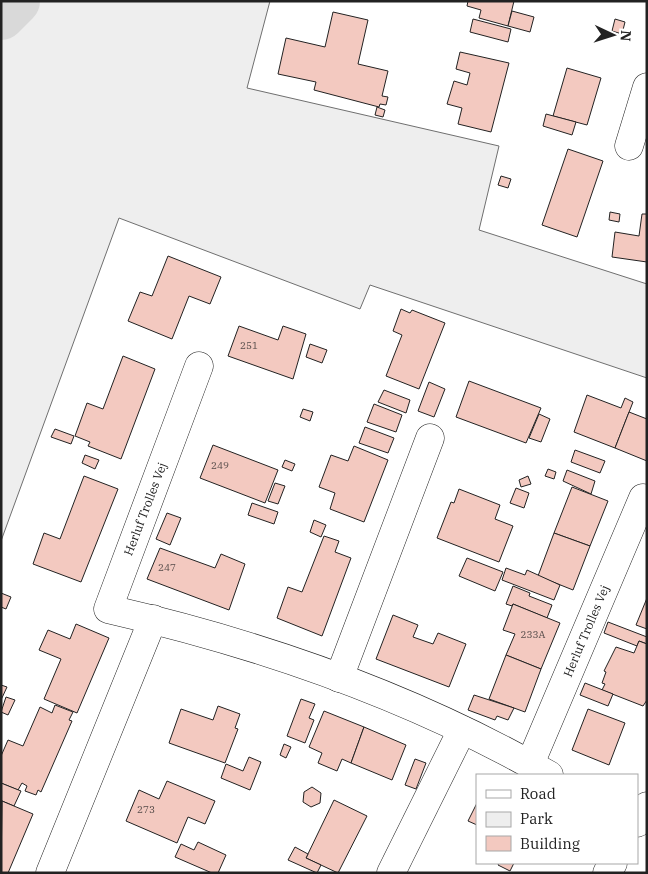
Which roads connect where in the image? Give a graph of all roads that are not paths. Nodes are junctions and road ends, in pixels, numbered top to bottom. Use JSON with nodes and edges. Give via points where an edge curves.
{"nodes":[{"id":1,"x":647,"y":87,"type":"edge"},
{"id":2,"x":629,"y":146,"type":"dead end"},
{"id":3,"x":199,"y":366,"type":"dead end"},
{"id":4,"x":430,"y":438,"type":"dead end"},
{"id":5,"x":643,"y":498,"type":"dead end"},
{"id":6,"x":153,"y":619,"type":"junction"},
{"id":7,"x":339,"y":678,"type":"junction"},
{"id":8,"x":462,"y":730,"type":"junction"},
{"id":9,"x":540,"y":770,"type":"edge"},
{"id":10,"x":647,"y":806,"type":"edge"},
{"id":11,"x":638,"y":821,"type":"edge"},
{"id":12,"x":50,"y":873,"type":"edge"},
{"id":13,"x":391,"y":873,"type":"edge"}],
"edges":[{"from":1,"to":2,"type":"street"},
{"from":3,"to":6,"type":"street","name":"Herluf Trolles Vej","via":[[108,608]]},
{"from":4,"to":7,"type":"street"},
{"from":5,"to":9,"type":"street","name":"Herluf Trolles Vej"},
{"from":6,"to":7,"type":"street","name":"Herluf Trolles Vej","via":[[247,646]]},
{"from":6,"to":12,"type":"street"},
{"from":7,"to":8,"type":"street","name":"Herluf Trolles Vej"},
{"from":8,"to":9,"type":"street","name":"Herluf Trolles Vej"},
{"from":8,"to":13,"type":"street"},
{"from":10,"to":11,"type":"street"}]}
